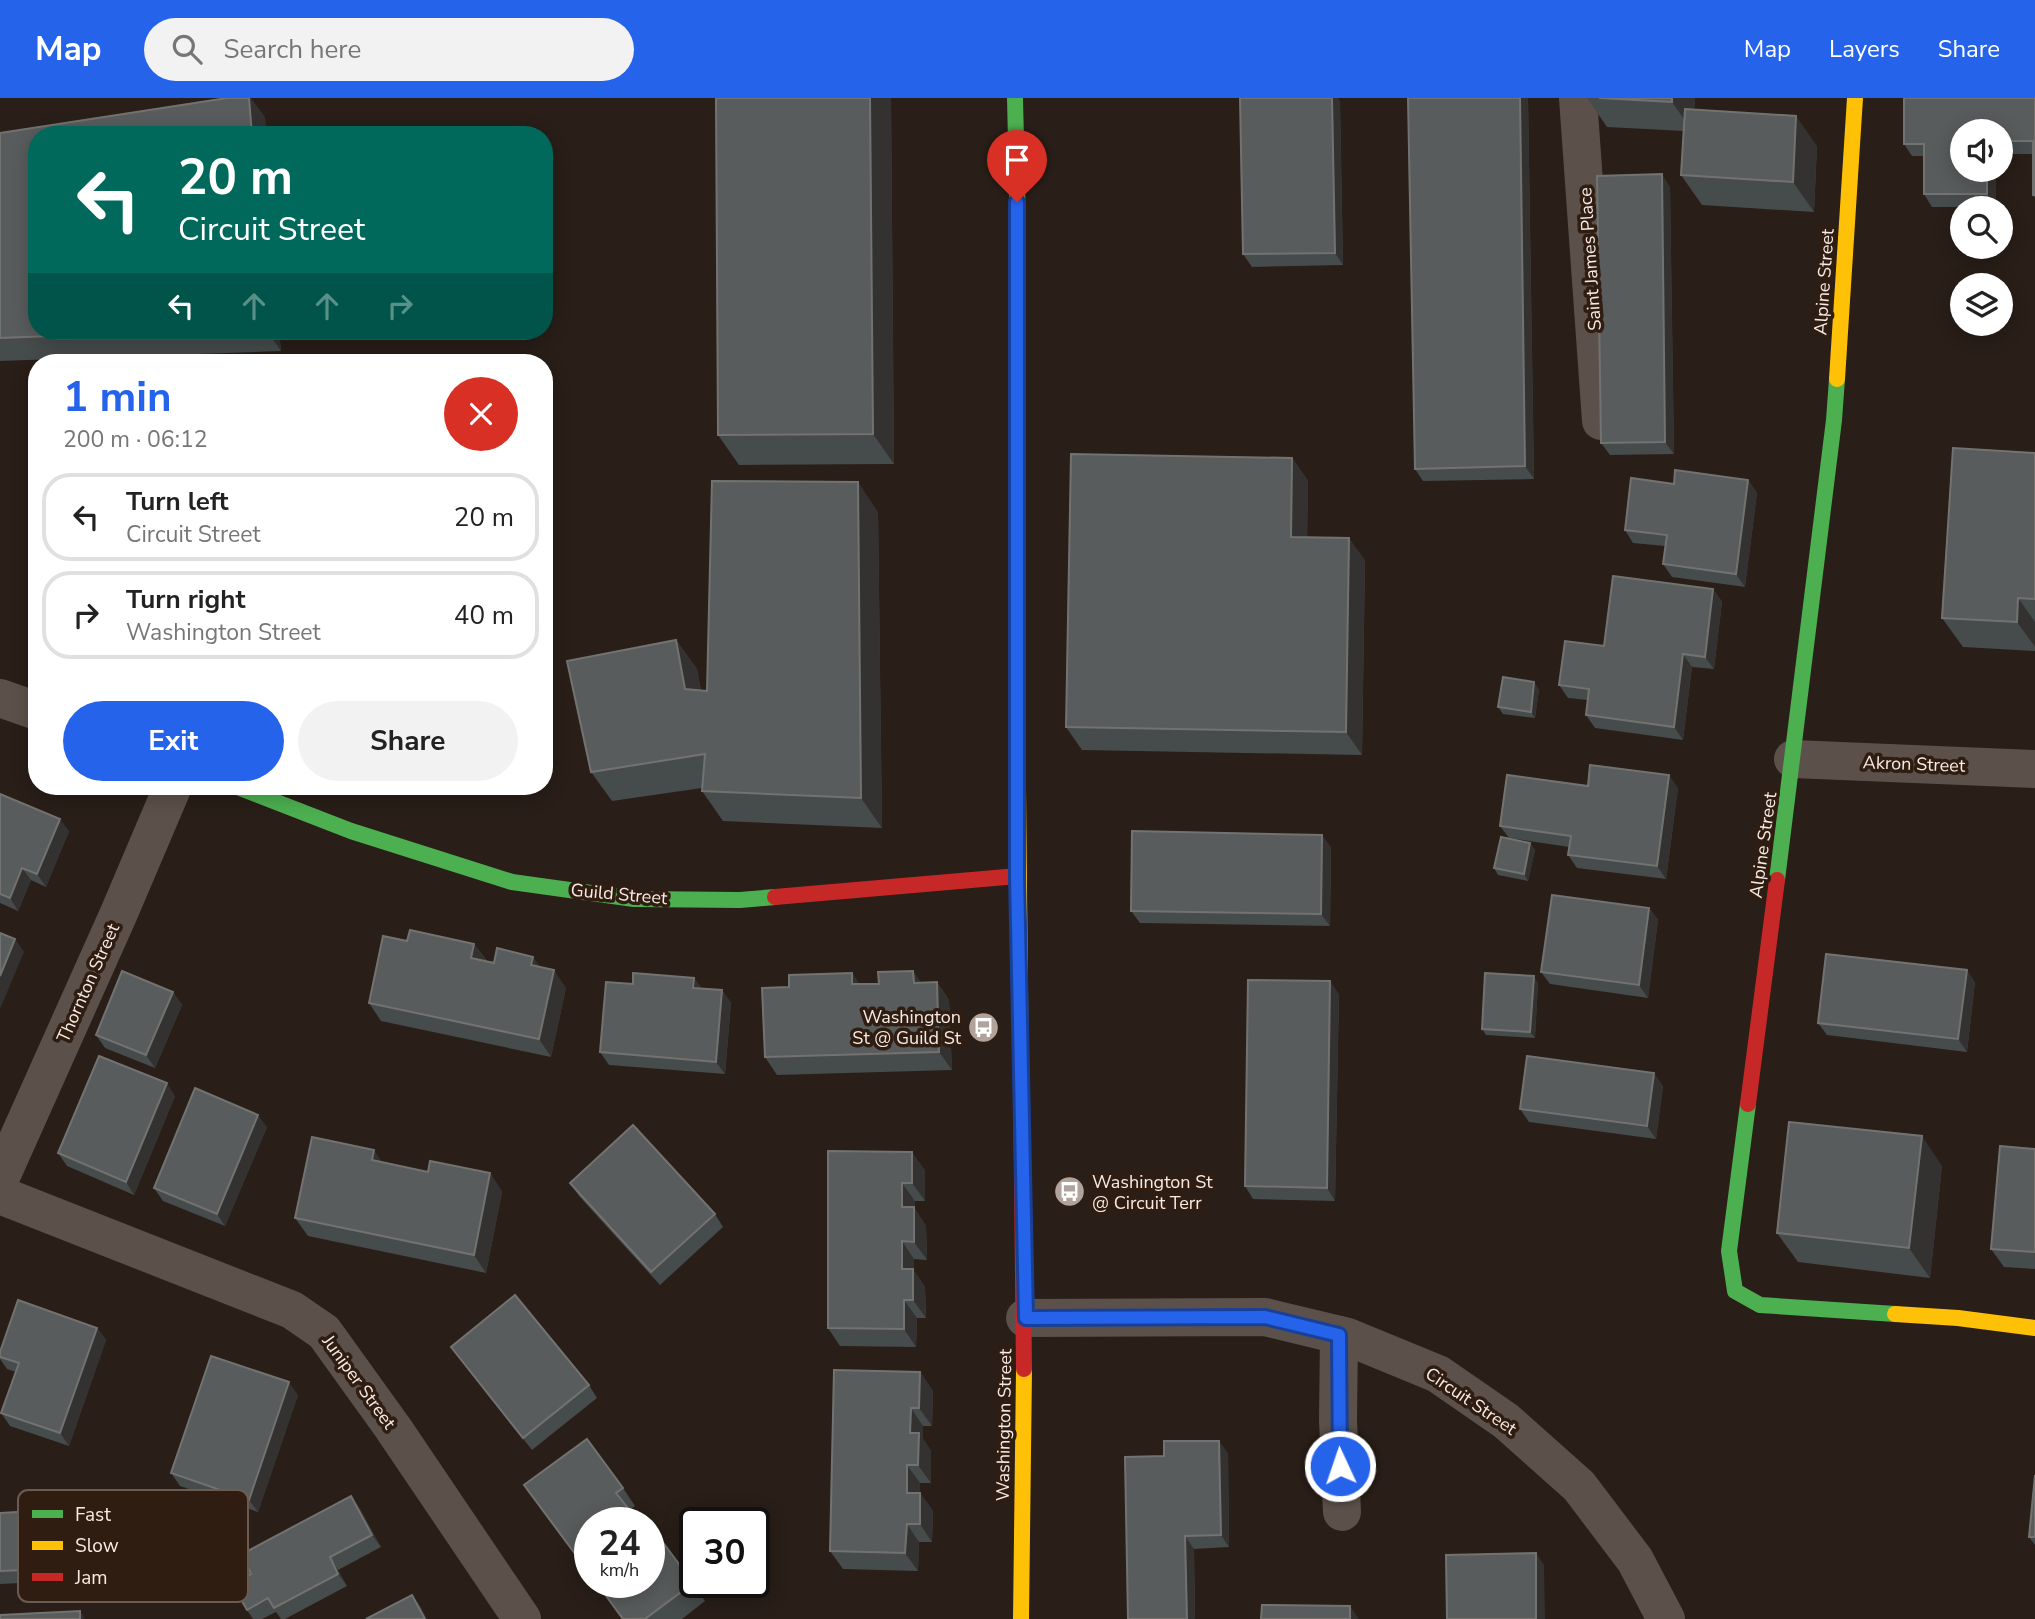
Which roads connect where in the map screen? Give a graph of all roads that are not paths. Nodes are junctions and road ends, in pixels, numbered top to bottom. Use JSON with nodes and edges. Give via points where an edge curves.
{"nodes":[{"id":1,"x":1015,"y":98,"type":"edge"},
{"id":2,"x":1578,"y":98,"type":"edge"},
{"id":3,"x":1855,"y":98,"type":"edge"},
{"id":4,"x":1601,"y":421,"type":"edge"},
{"id":5,"x":0,"y":698,"type":"edge"},
{"id":6,"x":28,"y":709,"type":"edge"},
{"id":7,"x":1794,"y":759,"type":"junction"},
{"id":8,"x":2035,"y":769,"type":"edge"},
{"id":9,"x":169,"y":795,"type":"edge"},
{"id":10,"x":258,"y":795,"type":"edge"},
{"id":11,"x":1017,"y":876,"type":"junction"},
{"id":12,"x":0,"y":1179,"type":"edge"},
{"id":13,"x":0,"y":1195,"type":"edge"},
{"id":14,"x":1026,"y":1318,"type":"junction"},
{"id":15,"x":2035,"y":1328,"type":"edge"},
{"id":16,"x":1339,"y":1335,"type":"junction"},
{"id":17,"x":1342,"y":1512,"type":"dead end"},
{"id":18,"x":522,"y":1619,"type":"edge"},
{"id":19,"x":1021,"y":1619,"type":"edge"},
{"id":20,"x":1666,"y":1619,"type":"edge"}],
"edges":[{"from":1,"to":11,"type":"street","name":"Washington Street"},
{"from":2,"to":4,"type":"street","name":"Saint James Place"},
{"from":3,"to":7,"type":"street","name":"Alpine Street","via":[[1834,420]]},
{"from":5,"to":6,"type":"street"},
{"from":7,"to":8,"type":"street","name":"Akron Street"},
{"from":7,"to":15,"type":"street","name":"Alpine Street","via":[[1728,1251],[1735,1291],[1760,1305],[1958,1318]]},
{"from":9,"to":12,"type":"street","name":"Thornton Street"},
{"from":10,"to":11,"type":"street","name":"Guild Street","via":[[351,831],[512,882],[634,899],[740,900]]},
{"from":11,"to":14,"type":"street","name":"Washington Street"},
{"from":13,"to":18,"type":"street","name":"Juniper Street","via":[[292,1310],[324,1332]]},
{"from":14,"to":16,"type":"street","name":"Circuit Street","via":[[1265,1317]]},
{"from":14,"to":19,"type":"street","name":"Washington Street"},
{"from":16,"to":17,"type":"street"},
{"from":16,"to":20,"type":"street","name":"Circuit Street","via":[[1438,1374],[1506,1421],[1579,1486],[1635,1560]]}]}
